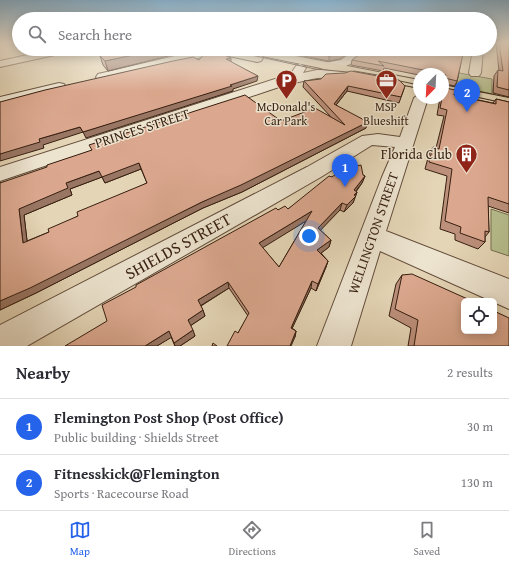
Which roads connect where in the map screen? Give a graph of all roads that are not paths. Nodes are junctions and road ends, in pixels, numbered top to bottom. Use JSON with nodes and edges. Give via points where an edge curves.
{"nodes":[{"id":1,"x":22,"y":59,"type":"edge"},
{"id":2,"x":175,"y":59,"type":"edge"},
{"id":3,"x":252,"y":59,"type":"edge"},
{"id":4,"x":293,"y":59,"type":"edge"},
{"id":5,"x":351,"y":59,"type":"edge"},
{"id":6,"x":353,"y":59,"type":"edge"},
{"id":7,"x":477,"y":59,"type":"edge"},
{"id":8,"x":0,"y":64,"type":"edge"},
{"id":9,"x":324,"y":66,"type":"junction"},
{"id":10,"x":300,"y":68,"type":"junction"},
{"id":11,"x":344,"y":73,"type":"junction"},
{"id":12,"x":475,"y":73,"type":"dead end"},
{"id":13,"x":386,"y":77,"type":"junction"},
{"id":14,"x":91,"y":80,"type":"edge"},
{"id":15,"x":283,"y":81,"type":"junction"},
{"id":16,"x":413,"y":83,"type":"edge"},
{"id":17,"x":68,"y":85,"type":"edge"},
{"id":18,"x":449,"y":90,"type":"edge"},
{"id":19,"x":0,"y":101,"type":"edge"},
{"id":20,"x":509,"y":103,"type":"edge"},
{"id":21,"x":419,"y":104,"type":"edge"},
{"id":22,"x":404,"y":147,"type":"junction"},
{"id":23,"x":0,"y":174,"type":"edge"},
{"id":24,"x":372,"y":236,"type":"junction"},
{"id":25,"x":509,"y":294,"type":"edge"},
{"id":26,"x":0,"y":343,"type":"edge"},
{"id":27,"x":334,"y":346,"type":"edge"}],
"edges":[{"from":1,"to":8,"type":"street"},
{"from":2,"to":14,"type":"street"},
{"from":3,"to":10,"type":"highway"},
{"from":4,"to":9,"type":"highway"},
{"from":5,"to":9,"type":"street","via":[[338,65]]},
{"from":6,"to":13,"type":"street","via":[[359,68]]},
{"from":7,"to":12,"type":"street"},
{"from":9,"to":13,"type":"highway"},
{"from":10,"to":11,"type":"highway"},
{"from":10,"to":15,"type":"street","name":"PRINCES STREET","via":[[298,74]]},
{"from":11,"to":13,"type":"highway"},
{"from":11,"to":15,"type":"street","name":"PRINCES STREET","via":[[317,74]]},
{"from":13,"to":16,"type":"highway"},
{"from":15,"to":23,"type":"street","name":"PRINCES STREET"},
{"from":17,"to":19,"type":"street"},
{"from":18,"to":20,"type":"highway"},
{"from":21,"to":22,"type":"street","name":"WELLINGTON STREET"},
{"from":22,"to":24,"type":"street","name":"WELLINGTON STREET"},
{"from":22,"to":26,"type":"street","name":"SHIELDS STREET","via":[[371,146],[355,149]]},
{"from":24,"to":25,"type":"street"},
{"from":24,"to":27,"type":"street","name":"WELLINGTON STREET"}]}
